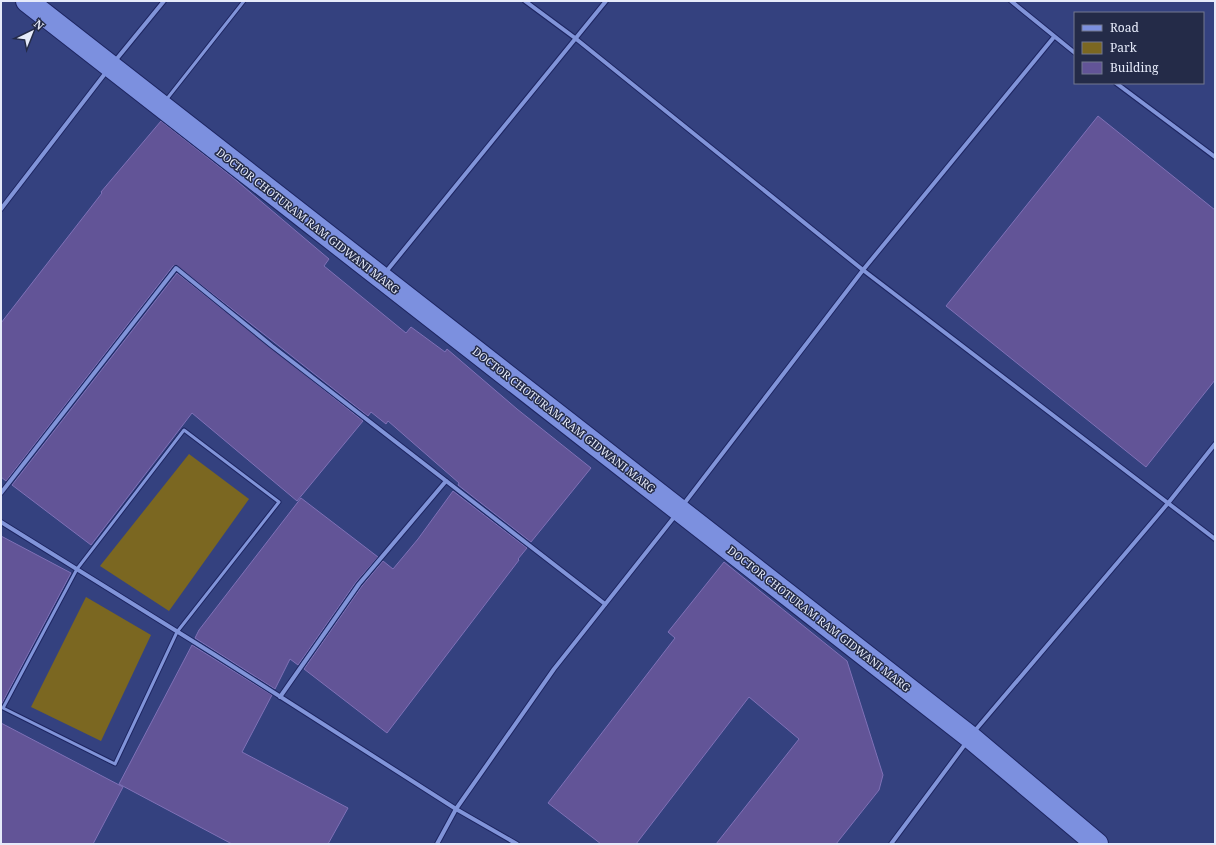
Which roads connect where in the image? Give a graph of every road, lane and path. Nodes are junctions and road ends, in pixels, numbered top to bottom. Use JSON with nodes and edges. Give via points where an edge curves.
{"nodes":[{"id":1,"x":27,"y":1,"type":"edge"},
{"id":2,"x":164,"y":1,"type":"edge"},
{"id":3,"x":244,"y":1,"type":"edge"},
{"id":4,"x":525,"y":1,"type":"edge"},
{"id":5,"x":606,"y":1,"type":"edge"},
{"id":6,"x":1011,"y":1,"type":"edge"},
{"id":7,"x":1054,"y":37,"type":"junction"},
{"id":8,"x":576,"y":38,"type":"junction"},
{"id":9,"x":1074,"y":52,"type":"edge"},
{"id":10,"x":110,"y":66,"type":"junction"},
{"id":11,"x":1117,"y":84,"type":"edge"},
{"id":12,"x":162,"y":106,"type":"junction"},
{"id":13,"x":1215,"y":157,"type":"edge"},
{"id":14,"x":1,"y":209,"type":"edge"},
{"id":15,"x":863,"y":270,"type":"junction"},
{"id":16,"x":381,"y":278,"type":"junction"},
{"id":17,"x":1215,"y":444,"type":"edge"},
{"id":18,"x":446,"y":481,"type":"junction"},
{"id":19,"x":1,"y":493,"type":"edge"},
{"id":20,"x":1169,"y":502,"type":"junction"},
{"id":21,"x":680,"y":510,"type":"junction"},
{"id":22,"x":1,"y":522,"type":"edge"},
{"id":23,"x":1215,"y":539,"type":"edge"},
{"id":24,"x":76,"y":569,"type":"junction"},
{"id":25,"x":605,"y":604,"type":"junction"},
{"id":26,"x":177,"y":632,"type":"junction"},
{"id":27,"x":280,"y":697,"type":"junction"},
{"id":28,"x":970,"y":737,"type":"junction"},
{"id":29,"x":456,"y":809,"type":"junction"},
{"id":30,"x":437,"y":844,"type":"edge"},
{"id":31,"x":517,"y":844,"type":"edge"},
{"id":32,"x":891,"y":844,"type":"edge"},
{"id":33,"x":1097,"y":844,"type":"edge"}],
"edges":[{"from":1,"to":10,"type":"street","name":"DOCTOR CHOTURAM RAM GIDWANI MARG"},
{"from":2,"to":10,"type":"street"},
{"from":3,"to":12,"type":"lane"},
{"from":4,"to":8,"type":"street"},
{"from":5,"to":8,"type":"street"},
{"from":6,"to":7,"type":"street"},
{"from":7,"to":9,"type":"street"},
{"from":7,"to":15,"type":"street"},
{"from":8,"to":15,"type":"street"},
{"from":8,"to":16,"type":"street"},
{"from":10,"to":12,"type":"street","name":"DOCTOR CHOTURAM RAM GIDWANI MARG"},
{"from":10,"to":14,"type":"street"},
{"from":11,"to":13,"type":"street"},
{"from":12,"to":16,"type":"street","name":"DOCTOR CHOTURAM RAM GIDWANI MARG"},
{"from":15,"to":20,"type":"street"},
{"from":15,"to":21,"type":"street"},
{"from":16,"to":21,"type":"street","name":"DOCTOR CHOTURAM RAM GIDWANI MARG"},
{"from":17,"to":20,"type":"street"},
{"from":18,"to":19,"type":"street","via":[[176,268]]},
{"from":18,"to":25,"type":"street"},
{"from":18,"to":27,"type":"street","via":[[359,584]]},
{"from":20,"to":23,"type":"street"},
{"from":20,"to":28,"type":"street"},
{"from":21,"to":25,"type":"street"},
{"from":21,"to":28,"type":"street","name":"DOCTOR CHOTURAM RAM GIDWANI MARG"},
{"from":22,"to":24,"type":"street"},
{"from":24,"to":26,"type":"street"},
{"from":24,"to":26,"type":"lane","via":[[3,708],[115,764]]},
{"from":24,"to":26,"type":"lane","via":[[184,430],[279,502]]},
{"from":25,"to":29,"type":"street","via":[[554,669]]},
{"from":26,"to":27,"type":"street"},
{"from":27,"to":29,"type":"street"},
{"from":28,"to":32,"type":"street"},
{"from":28,"to":33,"type":"street","name":"DOCTOR CHOTURAM RAM GIDWANI MARG"},
{"from":29,"to":30,"type":"street"},
{"from":29,"to":31,"type":"street"}]}
